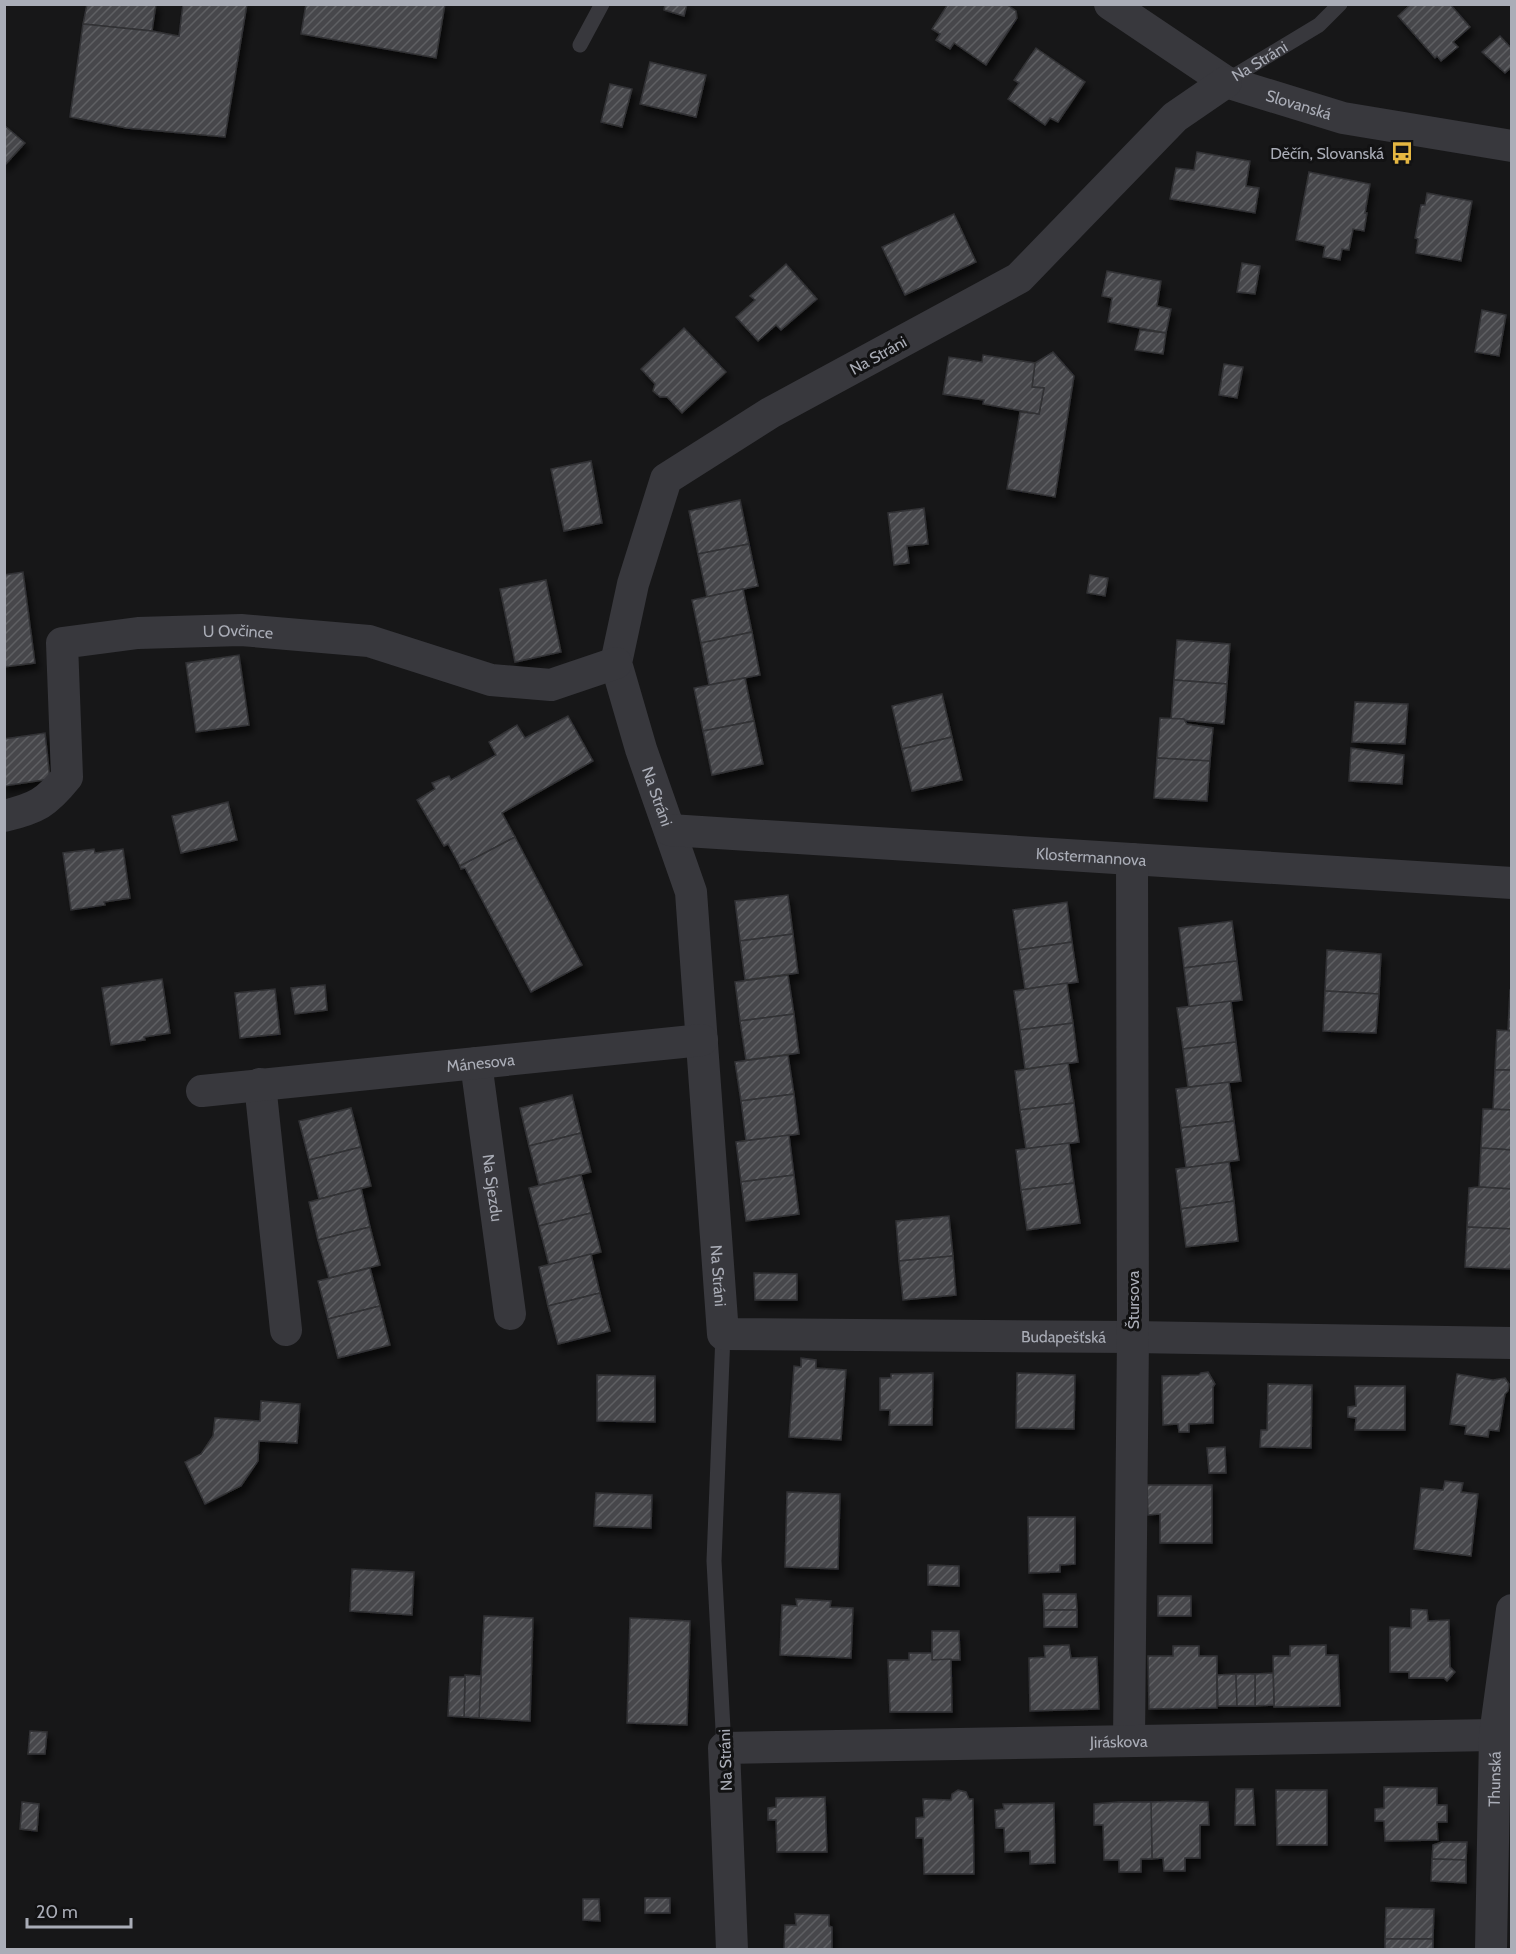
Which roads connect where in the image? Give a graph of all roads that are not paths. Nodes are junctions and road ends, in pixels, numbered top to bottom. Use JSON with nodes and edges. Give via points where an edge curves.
{"nodes":[{"id":1,"x":602,"y":4,"type":"edge"},
{"id":2,"x":1110,"y":4,"type":"edge"},
{"id":3,"x":1340,"y":4,"type":"edge"},
{"id":4,"x":580,"y":45,"type":"dead end"},
{"id":5,"x":1226,"y":82,"type":"junction"},
{"id":6,"x":1512,"y":146,"type":"edge"},
{"id":7,"x":616,"y":663,"type":"junction"},
{"id":8,"x":4,"y":816,"type":"edge"},
{"id":9,"x":670,"y":830,"type":"junction"},
{"id":10,"x":1132,"y":859,"type":"junction"},
{"id":11,"x":1512,"y":884,"type":"edge"},
{"id":12,"x":702,"y":1040,"type":"junction"},
{"id":13,"x":476,"y":1063,"type":"junction"},
{"id":14,"x":260,"y":1084,"type":"junction"},
{"id":15,"x":202,"y":1091,"type":"dead end"},
{"id":16,"x":510,"y":1314,"type":"dead end"},
{"id":17,"x":286,"y":1330,"type":"dead end"},
{"id":18,"x":723,"y":1334,"type":"junction"},
{"id":19,"x":1133,"y":1337,"type":"junction"},
{"id":20,"x":1512,"y":1343,"type":"edge"},
{"id":21,"x":1512,"y":1610,"type":"edge"},
{"id":22,"x":1504,"y":1737,"type":"edge"},
{"id":23,"x":1129,"y":1740,"type":"junction"},
{"id":24,"x":724,"y":1748,"type":"junction"},
{"id":25,"x":732,"y":1950,"type":"edge"},
{"id":26,"x":1491,"y":1950,"type":"edge"}],
"edges":[{"from":1,"to":4,"type":"lane"},
{"from":2,"to":5,"type":"street","name":"Slovanská"},
{"from":3,"to":5,"type":"lane","name":"Na Stráni","via":[[1319,25]]},
{"from":5,"to":6,"type":"street","name":"Slovanská","via":[[1343,118]]},
{"from":5,"to":7,"type":"street","name":"Na Stráni","via":[[1175,117],[1019,278],[770,413],[666,479],[633,584]]},
{"from":7,"to":8,"type":"street","name":"U Ovčince","via":[[551,685],[491,680],[369,641],[241,630],[138,633],[62,644],[67,777],[50,797],[30,809]]},
{"from":7,"to":9,"type":"street","name":"Na Stráni"},
{"from":9,"to":10,"type":"street","name":"Klostermannova"},
{"from":9,"to":12,"type":"street","name":"Na Stráni","via":[[692,892]]},
{"from":10,"to":11,"type":"street","name":"Klostermannova"},
{"from":10,"to":19,"type":"street","name":"Štursova"},
{"from":12,"to":13,"type":"street","name":"Mánesova"},
{"from":12,"to":18,"type":"street","name":"Na Stráni"},
{"from":13,"to":14,"type":"street","name":"Mánesova"},
{"from":13,"to":16,"type":"street","name":"Na Sjezdu"},
{"from":14,"to":15,"type":"street","name":"Mánesova"},
{"from":14,"to":17,"type":"street"},
{"from":18,"to":19,"type":"street","name":"Budapešťská"},
{"from":18,"to":24,"type":"lane","name":"Na Stráni","via":[[714,1561]]},
{"from":19,"to":20,"type":"street","name":"Budapešťská"},
{"from":19,"to":23,"type":"street","name":"Štursova"},
{"from":21,"to":22,"type":"street","name":"Thunská"},
{"from":22,"to":23,"type":"street","name":"Jiráskova"},
{"from":22,"to":26,"type":"street","name":"Thunská"},
{"from":23,"to":24,"type":"street","name":"Jiráskova"},
{"from":24,"to":25,"type":"street","name":"Na Stráni"}]}
